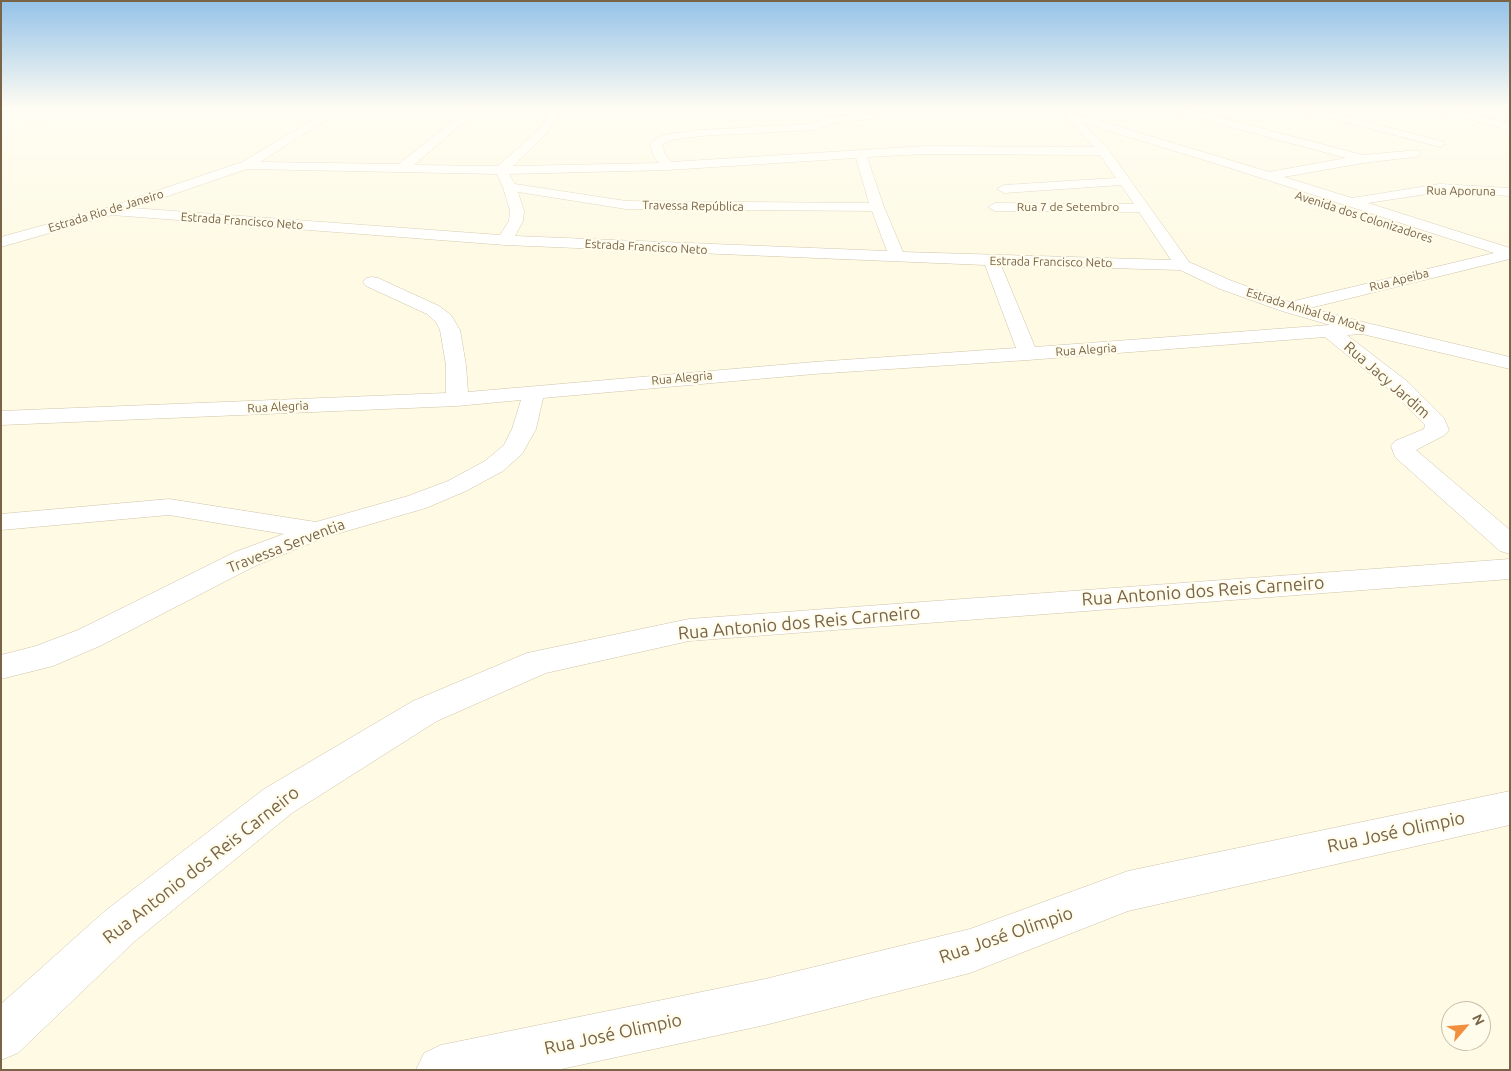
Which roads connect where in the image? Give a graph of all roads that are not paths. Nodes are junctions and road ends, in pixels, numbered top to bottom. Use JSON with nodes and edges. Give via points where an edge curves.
{"nodes":[{"id":1,"x":259,"y":157,"type":"edge"},
{"id":2,"x":415,"y":157,"type":"edge"},
{"id":3,"x":515,"y":157,"type":"edge"},
{"id":4,"x":661,"y":157,"type":"edge"},
{"id":5,"x":801,"y":157,"type":"edge"},
{"id":6,"x":861,"y":157,"type":"edge"},
{"id":7,"x":1108,"y":157,"type":"edge"},
{"id":8,"x":1184,"y":157,"type":"edge"},
{"id":9,"x":1207,"y":157,"type":"edge"},
{"id":10,"x":1355,"y":157,"type":"edge"},
{"id":11,"x":1380,"y":157,"type":"edge"},
{"id":12,"x":1363,"y":159,"type":"junction"},
{"id":13,"x":246,"y":165,"type":"junction"},
{"id":14,"x":668,"y":166,"type":"junction"},
{"id":15,"x":402,"y":168,"type":"junction"},
{"id":16,"x":501,"y":170,"type":"junction"},
{"id":17,"x":1269,"y":176,"type":"junction"},
{"id":18,"x":1125,"y":181,"type":"junction"},
{"id":19,"x":510,"y":187,"type":"junction"},
{"id":20,"x":1004,"y":189,"type":"dead end"},
{"id":21,"x":1474,"y":189,"type":"junction"},
{"id":22,"x":1510,"y":192,"type":"edge"},
{"id":23,"x":1312,"y":195,"type":"junction"},
{"id":24,"x":1510,"y":201,"type":"edge"},
{"id":25,"x":1352,"y":202,"type":"junction"},
{"id":26,"x":878,"y":207,"type":"junction"},
{"id":27,"x":995,"y":207,"type":"dead end"},
{"id":28,"x":1142,"y":208,"type":"junction"},
{"id":29,"x":111,"y":212,"type":"junction"},
{"id":30,"x":505,"y":240,"type":"junction"},
{"id":31,"x":1,"y":242,"type":"edge"},
{"id":32,"x":897,"y":257,"type":"junction"},
{"id":33,"x":1503,"y":257,"type":"edge"},
{"id":34,"x":991,"y":260,"type":"junction"},
{"id":35,"x":1182,"y":265,"type":"junction"},
{"id":36,"x":372,"y":282,"type":"dead end"},
{"id":37,"x":1288,"y":307,"type":"junction"},
{"id":38,"x":1362,"y":328,"type":"junction"},
{"id":39,"x":1330,"y":331,"type":"junction"},
{"id":40,"x":1028,"y":354,"type":"junction"},
{"id":41,"x":1510,"y":363,"type":"edge"},
{"id":42,"x":534,"y":392,"type":"junction"},
{"id":43,"x":457,"y":399,"type":"junction"},
{"id":44,"x":1,"y":418,"type":"edge"},
{"id":45,"x":1,"y":522,"type":"edge"},
{"id":46,"x":316,"y":531,"type":"junction"},
{"id":47,"x":1510,"y":545,"type":"edge"},
{"id":48,"x":1510,"y":569,"type":"edge"},
{"id":49,"x":1,"y":667,"type":"edge"},
{"id":50,"x":1510,"y":808,"type":"edge"},
{"id":51,"x":1,"y":1036,"type":"edge"},
{"id":52,"x":441,"y":1070,"type":"edge"}],
"edges":[{"from":1,"to":13,"type":"street","name":"Estrada Rio de Janeiro"},
{"from":2,"to":15,"type":"street"},
{"from":3,"to":16,"type":"street"},
{"from":4,"to":14,"type":"street"},
{"from":5,"to":14,"type":"street"},
{"from":6,"to":26,"type":"street"},
{"from":7,"to":18,"type":"street"},
{"from":8,"to":23,"type":"street","name":"Avenida dos Colonizadores"},
{"from":9,"to":17,"type":"street","name":"Avenida dos Colonizadores"},
{"from":10,"to":12,"type":"street"},
{"from":11,"to":12,"type":"street"},
{"from":12,"to":17,"type":"street"},
{"from":13,"to":15,"type":"street"},
{"from":13,"to":29,"type":"street","name":"Estrada Rio de Janeiro"},
{"from":14,"to":16,"type":"street"},
{"from":15,"to":16,"type":"street"},
{"from":16,"to":19,"type":"street"},
{"from":17,"to":23,"type":"street","name":"Avenida dos Colonizadores"},
{"from":18,"to":20,"type":"street"},
{"from":18,"to":28,"type":"street"},
{"from":19,"to":26,"type":"street","name":"Travessa República","via":[[626,205]]},
{"from":19,"to":30,"type":"street","via":[[517,211],[516,221]]},
{"from":21,"to":22,"type":"street","name":"Rua Aporuna"},
{"from":21,"to":24,"type":"street"},
{"from":21,"to":25,"type":"street","name":"Rua Aporuna","via":[[1440,188]]},
{"from":23,"to":25,"type":"street","name":"Avenida dos Colonizadores"},
{"from":23,"to":33,"type":"street","name":"Avenida dos Colonizadores"},
{"from":25,"to":33,"type":"street","name":"Avenida dos Colonizadores"},
{"from":26,"to":32,"type":"street"},
{"from":27,"to":28,"type":"street","name":"Rua 7 de Setembro"},
{"from":28,"to":35,"type":"street"},
{"from":29,"to":30,"type":"street","name":"Estrada Francisco Neto"},
{"from":29,"to":31,"type":"street","name":"Estrada Rio de Janeiro"},
{"from":30,"to":32,"type":"street","name":"Estrada Francisco Neto"},
{"from":32,"to":34,"type":"street","name":"Estrada Francisco Neto"},
{"from":33,"to":37,"type":"street","name":"Rua Apeiba"},
{"from":34,"to":35,"type":"street","name":"Estrada Francisco Neto"},
{"from":34,"to":40,"type":"street"},
{"from":35,"to":37,"type":"street","name":"Estrada Anibal da Mota"},
{"from":36,"to":43,"type":"street","via":[[433,310],[444,319],[450,330],[456,365]]},
{"from":37,"to":38,"type":"street","name":"Estrada Anibal da Mota"},
{"from":38,"to":39,"type":"street","name":"Rua Alegria"},
{"from":38,"to":41,"type":"street","name":"Estrada Anibal da Mota"},
{"from":39,"to":40,"type":"street","name":"Rua Alegria"},
{"from":39,"to":47,"type":"street","name":"Rua Jacy Jardim","via":[[1400,387],[1436,423],[1437,430],[1403,446],[1404,452]]},
{"from":40,"to":42,"type":"street","name":"Rua Alegria","via":[[794,369]]},
{"from":42,"to":43,"type":"street","name":"Rua Alegria"},
{"from":42,"to":46,"type":"street","name":"Travessa Serventia","via":[[524,429],[514,449],[494,466],[417,502]]},
{"from":43,"to":44,"type":"street","name":"Rua Alegria"},
{"from":45,"to":46,"type":"street","via":[[169,507]]},
{"from":46,"to":49,"type":"street","name":"Travessa Serventia","via":[[245,559],[89,638],[42,657]]},
{"from":48,"to":51,"type":"street","name":"Rua Antonio dos Reis Carneiro","via":[[689,630],[538,662],[425,711],[278,801],[120,926]]},
{"from":50,"to":52,"type":"street","name":"Rua José Olimpio","via":[[1128,890],[970,951],[765,1002]]}]}
